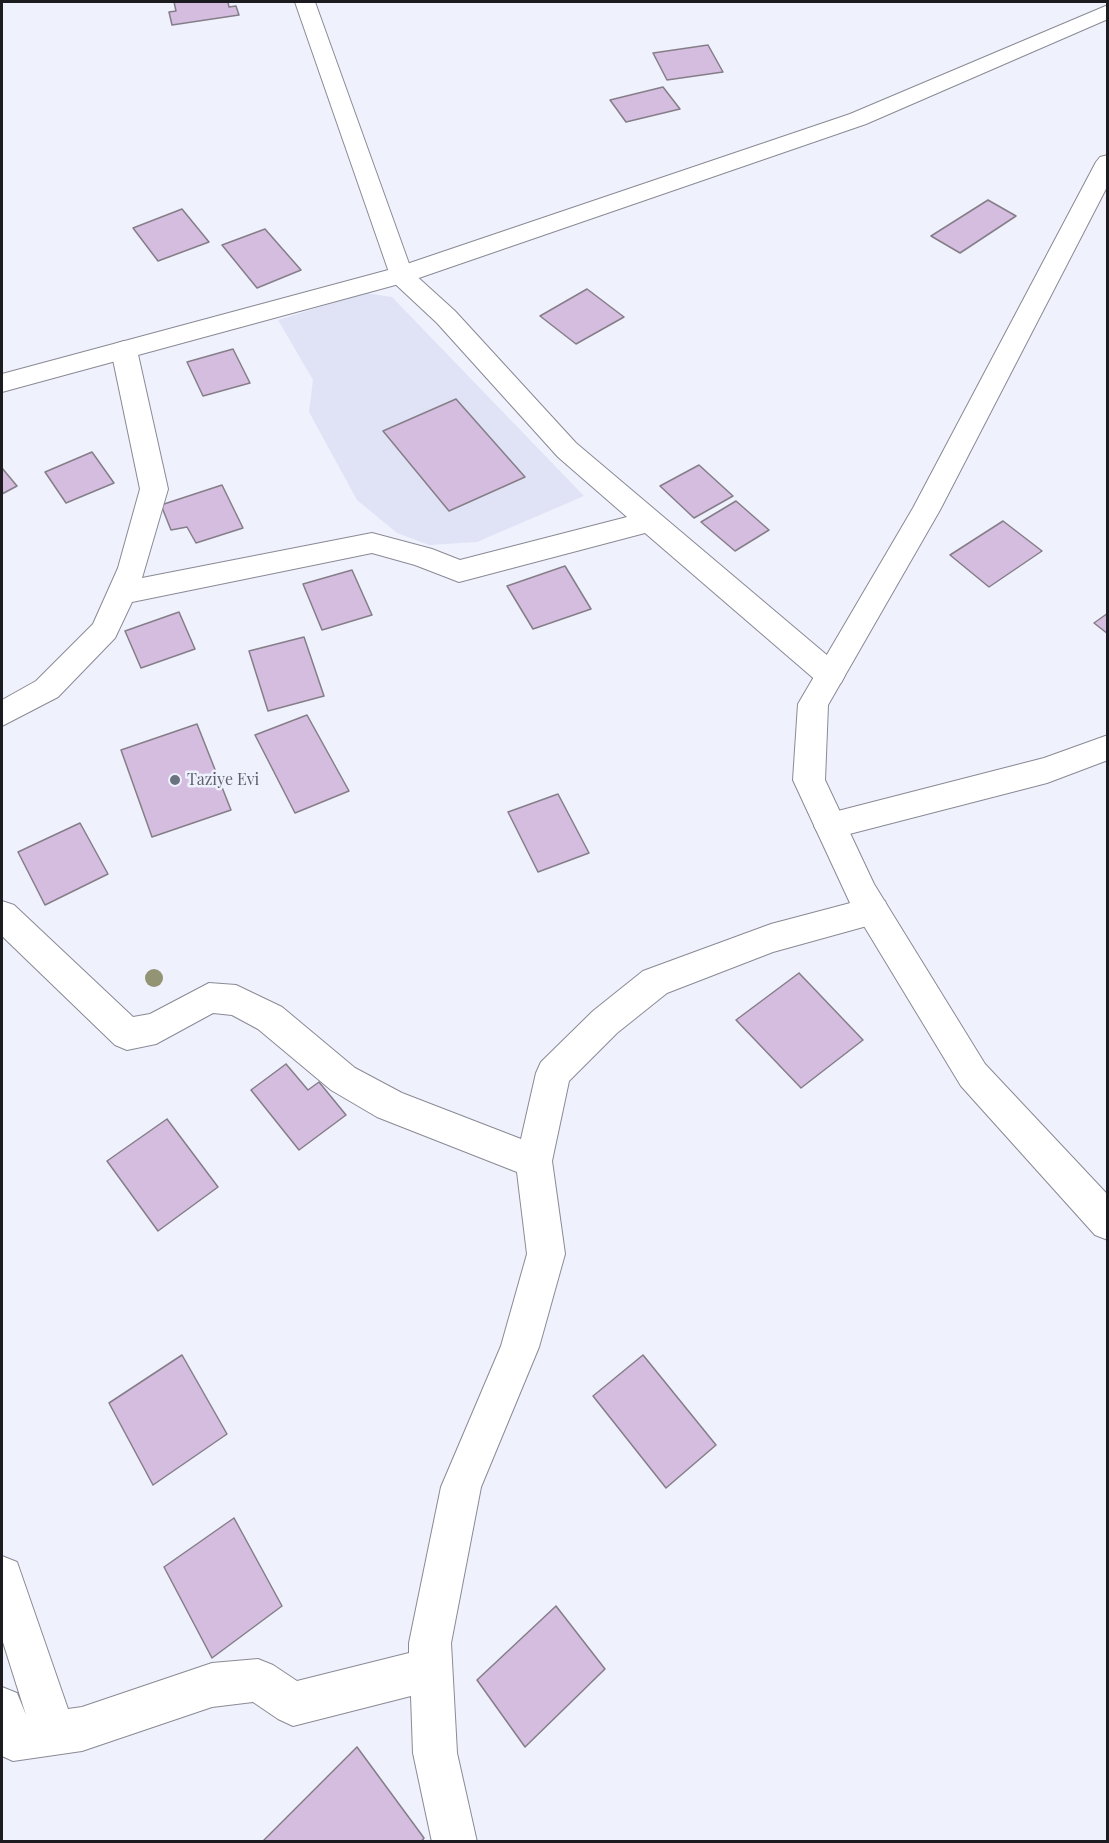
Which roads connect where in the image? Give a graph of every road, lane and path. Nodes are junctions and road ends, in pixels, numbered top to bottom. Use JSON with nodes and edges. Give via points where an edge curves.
{"nodes":[{"id":1,"x":305,"y":2,"type":"edge"},
{"id":2,"x":1107,"y":11,"type":"edge"},
{"id":3,"x":1107,"y":162,"type":"edge"},
{"id":4,"x":401,"y":275,"type":"junction"},
{"id":5,"x":124,"y":350,"type":"junction"},
{"id":6,"x":2,"y":383,"type":"edge"},
{"id":7,"x":651,"y":521,"type":"junction"},
{"id":8,"x":121,"y":593,"type":"junction"},
{"id":9,"x":830,"y":675,"type":"junction"},
{"id":10,"x":2,"y":714,"type":"edge"},
{"id":11,"x":1107,"y":747,"type":"edge"},
{"id":12,"x":830,"y":826,"type":"junction"},
{"id":13,"x":873,"y":911,"type":"junction"},
{"id":14,"x":2,"y":915,"type":"edge"},
{"id":15,"x":534,"y":1161,"type":"junction"},
{"id":16,"x":1107,"y":1222,"type":"edge"},
{"id":17,"x":2,"y":1577,"type":"edge"},
{"id":18,"x":432,"y":1669,"type":"junction"},
{"id":19,"x":2,"y":1708,"type":"edge"},
{"id":20,"x":54,"y":1733,"type":"junction"},
{"id":21,"x":454,"y":1842,"type":"edge"}],
"edges":[{"from":1,"to":4,"type":"street"},
{"from":2,"to":4,"type":"street","via":[[858,119]]},
{"from":3,"to":9,"type":"street","via":[[926,510]]},
{"from":4,"to":5,"type":"street"},
{"from":4,"to":7,"type":"street","via":[[446,317],[567,450]]},
{"from":5,"to":6,"type":"street"},
{"from":5,"to":8,"type":"street","via":[[154,489]]},
{"from":7,"to":8,"type":"street","via":[[459,571],[372,543]]},
{"from":7,"to":9,"type":"street"},
{"from":8,"to":10,"type":"street","via":[[105,630],[47,689]]},
{"from":9,"to":12,"type":"street","via":[[813,704],[809,780]]},
{"from":11,"to":12,"type":"street","via":[[1047,770]]},
{"from":12,"to":13,"type":"street"},
{"from":13,"to":15,"type":"street","via":[[771,938],[655,982],[605,1022],[553,1073]]},
{"from":13,"to":16,"type":"street","via":[[973,1075]]},
{"from":14,"to":15,"type":"street","via":[[127,1034],[156,1028],[209,998],[236,1000],[270,1018],[343,1079],[390,1105]]},
{"from":15,"to":18,"type":"street","via":[[546,1254],[520,1347],[461,1487],[430,1643]]},
{"from":17,"to":20,"type":"street"},
{"from":18,"to":20,"type":"street","via":[[293,1704],[258,1680],[212,1685],[82,1729]]},
{"from":18,"to":21,"type":"street","via":[[435,1753]]},
{"from":19,"to":20,"type":"street","via":[[13,1739]]}]}
